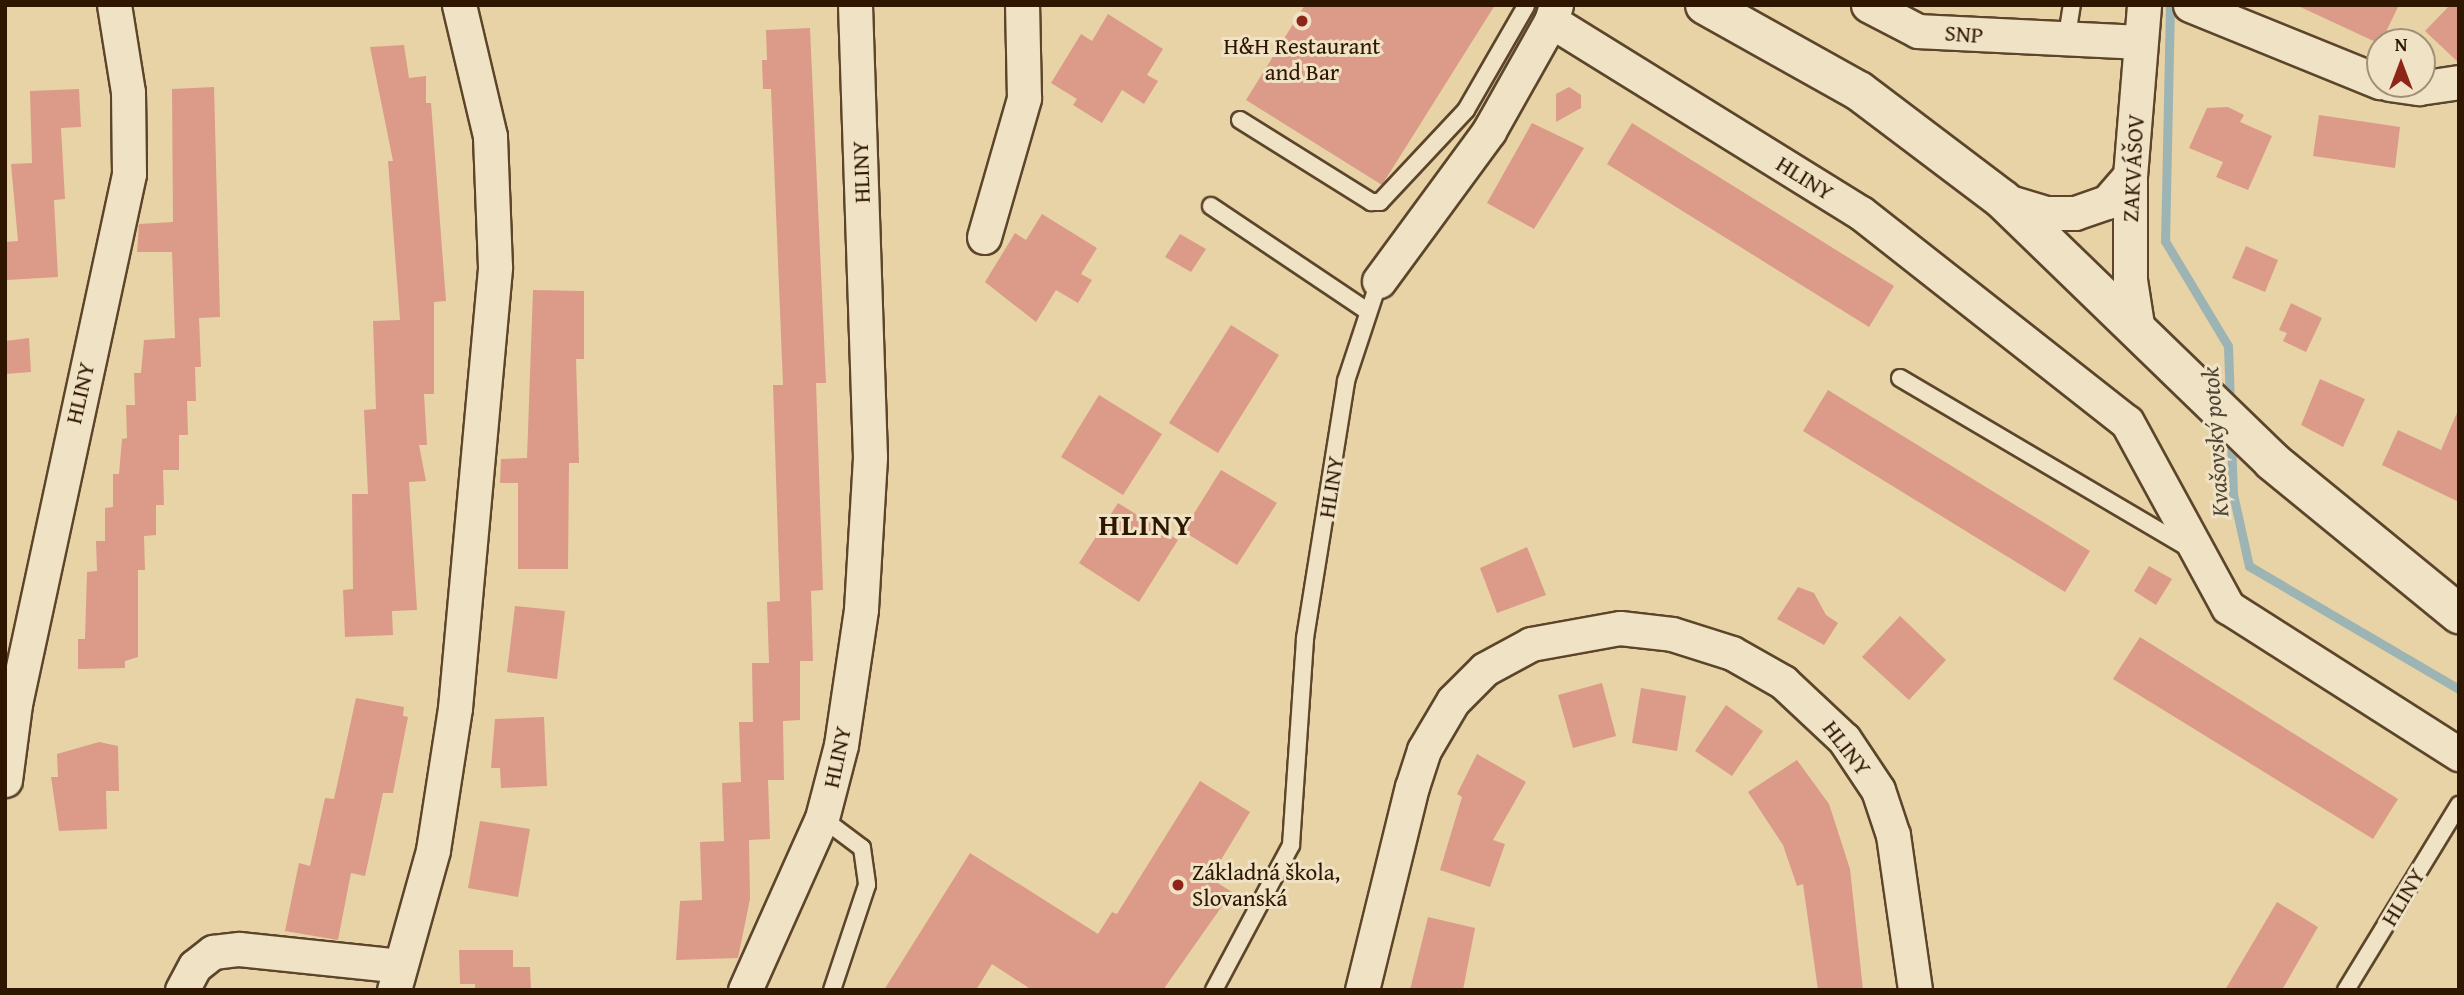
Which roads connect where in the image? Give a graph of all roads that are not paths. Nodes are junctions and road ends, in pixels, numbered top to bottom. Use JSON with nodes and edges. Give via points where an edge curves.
{"nodes":[{"id":1,"x":114,"y":5,"type":"edge"},
{"id":2,"x":459,"y":5,"type":"edge"},
{"id":3,"x":855,"y":5,"type":"edge"},
{"id":4,"x":1022,"y":5,"type":"edge"},
{"id":5,"x":1706,"y":5,"type":"edge"},
{"id":6,"x":1868,"y":5,"type":"edge"},
{"id":7,"x":2072,"y":5,"type":"edge"},
{"id":8,"x":2144,"y":5,"type":"edge"},
{"id":9,"x":2190,"y":5,"type":"edge"},
{"id":10,"x":1544,"y":11,"type":"edge"},
{"id":11,"x":2066,"y":42,"type":"junction"},
{"id":12,"x":2140,"y":42,"type":"junction"},
{"id":13,"x":2366,"y":76,"type":"edge"},
{"id":14,"x":2459,"y":82,"type":"edge"},
{"id":15,"x":2436,"y":85,"type":"edge"},
{"id":16,"x":1240,"y":120,"type":"dead end"},
{"id":17,"x":2130,"y":176,"type":"junction"},
{"id":18,"x":2003,"y":200,"type":"junction"},
{"id":19,"x":1211,"y":206,"type":"dead end"},
{"id":20,"x":984,"y":237,"type":"dead end"},
{"id":21,"x":1372,"y":295,"type":"junction"},
{"id":22,"x":2138,"y":331,"type":"junction"},
{"id":23,"x":1900,"y":378,"type":"dead end"},
{"id":24,"x":2195,"y":552,"type":"junction"},
{"id":25,"x":2459,"y":614,"type":"edge"},
{"id":26,"x":2459,"y":754,"type":"edge"},
{"id":27,"x":5,"y":780,"type":"edge"},
{"id":28,"x":2459,"y":805,"type":"edge"},
{"id":29,"x":822,"y":818,"type":"junction"},
{"id":30,"x":397,"y":978,"type":"edge"},
{"id":31,"x":181,"y":990,"type":"edge"},
{"id":32,"x":745,"y":990,"type":"edge"},
{"id":33,"x":832,"y":990,"type":"edge"},
{"id":34,"x":1214,"y":990,"type":"edge"},
{"id":35,"x":1362,"y":990,"type":"edge"},
{"id":36,"x":1915,"y":990,"type":"edge"},
{"id":37,"x":2346,"y":990,"type":"edge"}],
"edges":[{"from":1,"to":27,"type":"street","name":"HLINY","via":[[128,92],[129,174],[15,704]]},
{"from":2,"to":30,"type":"street","via":[[491,136],[495,267],[455,708],[433,850]]},
{"from":3,"to":29,"type":"street","name":"HLINY","via":[[870,457],[856,653]]},
{"from":4,"to":20,"type":"street","via":[[1024,98]]},
{"from":5,"to":18,"type":"main road","via":[[1859,91]]},
{"from":6,"to":11,"type":"street","name":"SNP","via":[[1918,31]]},
{"from":7,"to":11,"type":"lane"},
{"from":8,"to":12,"type":"street","name":"ZAKVÁŠOV"},
{"from":9,"to":13,"type":"street"},
{"from":10,"to":16,"type":"lane","via":[[1466,110],[1380,202],[1371,202]]},
{"from":10,"to":21,"type":"street","name":"HLINY","via":[[1489,131]]},
{"from":10,"to":24,"type":"street","name":"HLINY","via":[[1861,213],[2127,422]]},
{"from":11,"to":12,"type":"street","name":"SNP"},
{"from":12,"to":17,"type":"street","name":"ZAKVÁŠOV"},
{"from":14,"to":15,"type":"street"},
{"from":17,"to":18,"type":"street","via":[[2107,202],[2075,213],[2046,213]]},
{"from":17,"to":22,"type":"street","name":"ZAKVÁŠOV","via":[[2130,280]]},
{"from":18,"to":22,"type":"main road"},
{"from":19,"to":21,"type":"lane"},
{"from":21,"to":34,"type":"lane","name":"HLINY","via":[[1346,381],[1305,638],[1291,845]]},
{"from":22,"to":25,"type":"main road","via":[[2273,461]]},
{"from":23,"to":24,"type":"lane","name":"HLINY"},
{"from":24,"to":26,"type":"street","name":"HLINY","via":[[2228,607]]},
{"from":28,"to":37,"type":"lane","name":"HLINY"},
{"from":29,"to":32,"type":"street","name":"HLINY"},
{"from":29,"to":33,"type":"lane","via":[[862,848],[867,885]]},
{"from":30,"to":31,"type":"street","via":[[239,949],[213,952],[195,966]]},
{"from":35,"to":36,"type":"street","name":"HLINY","via":[[1412,787],[1424,750],[1452,701],[1486,669],[1531,644],[1619,628],[1672,634],[1732,653],[1783,682],[1844,739],[1878,790],[1894,835]]}]}
